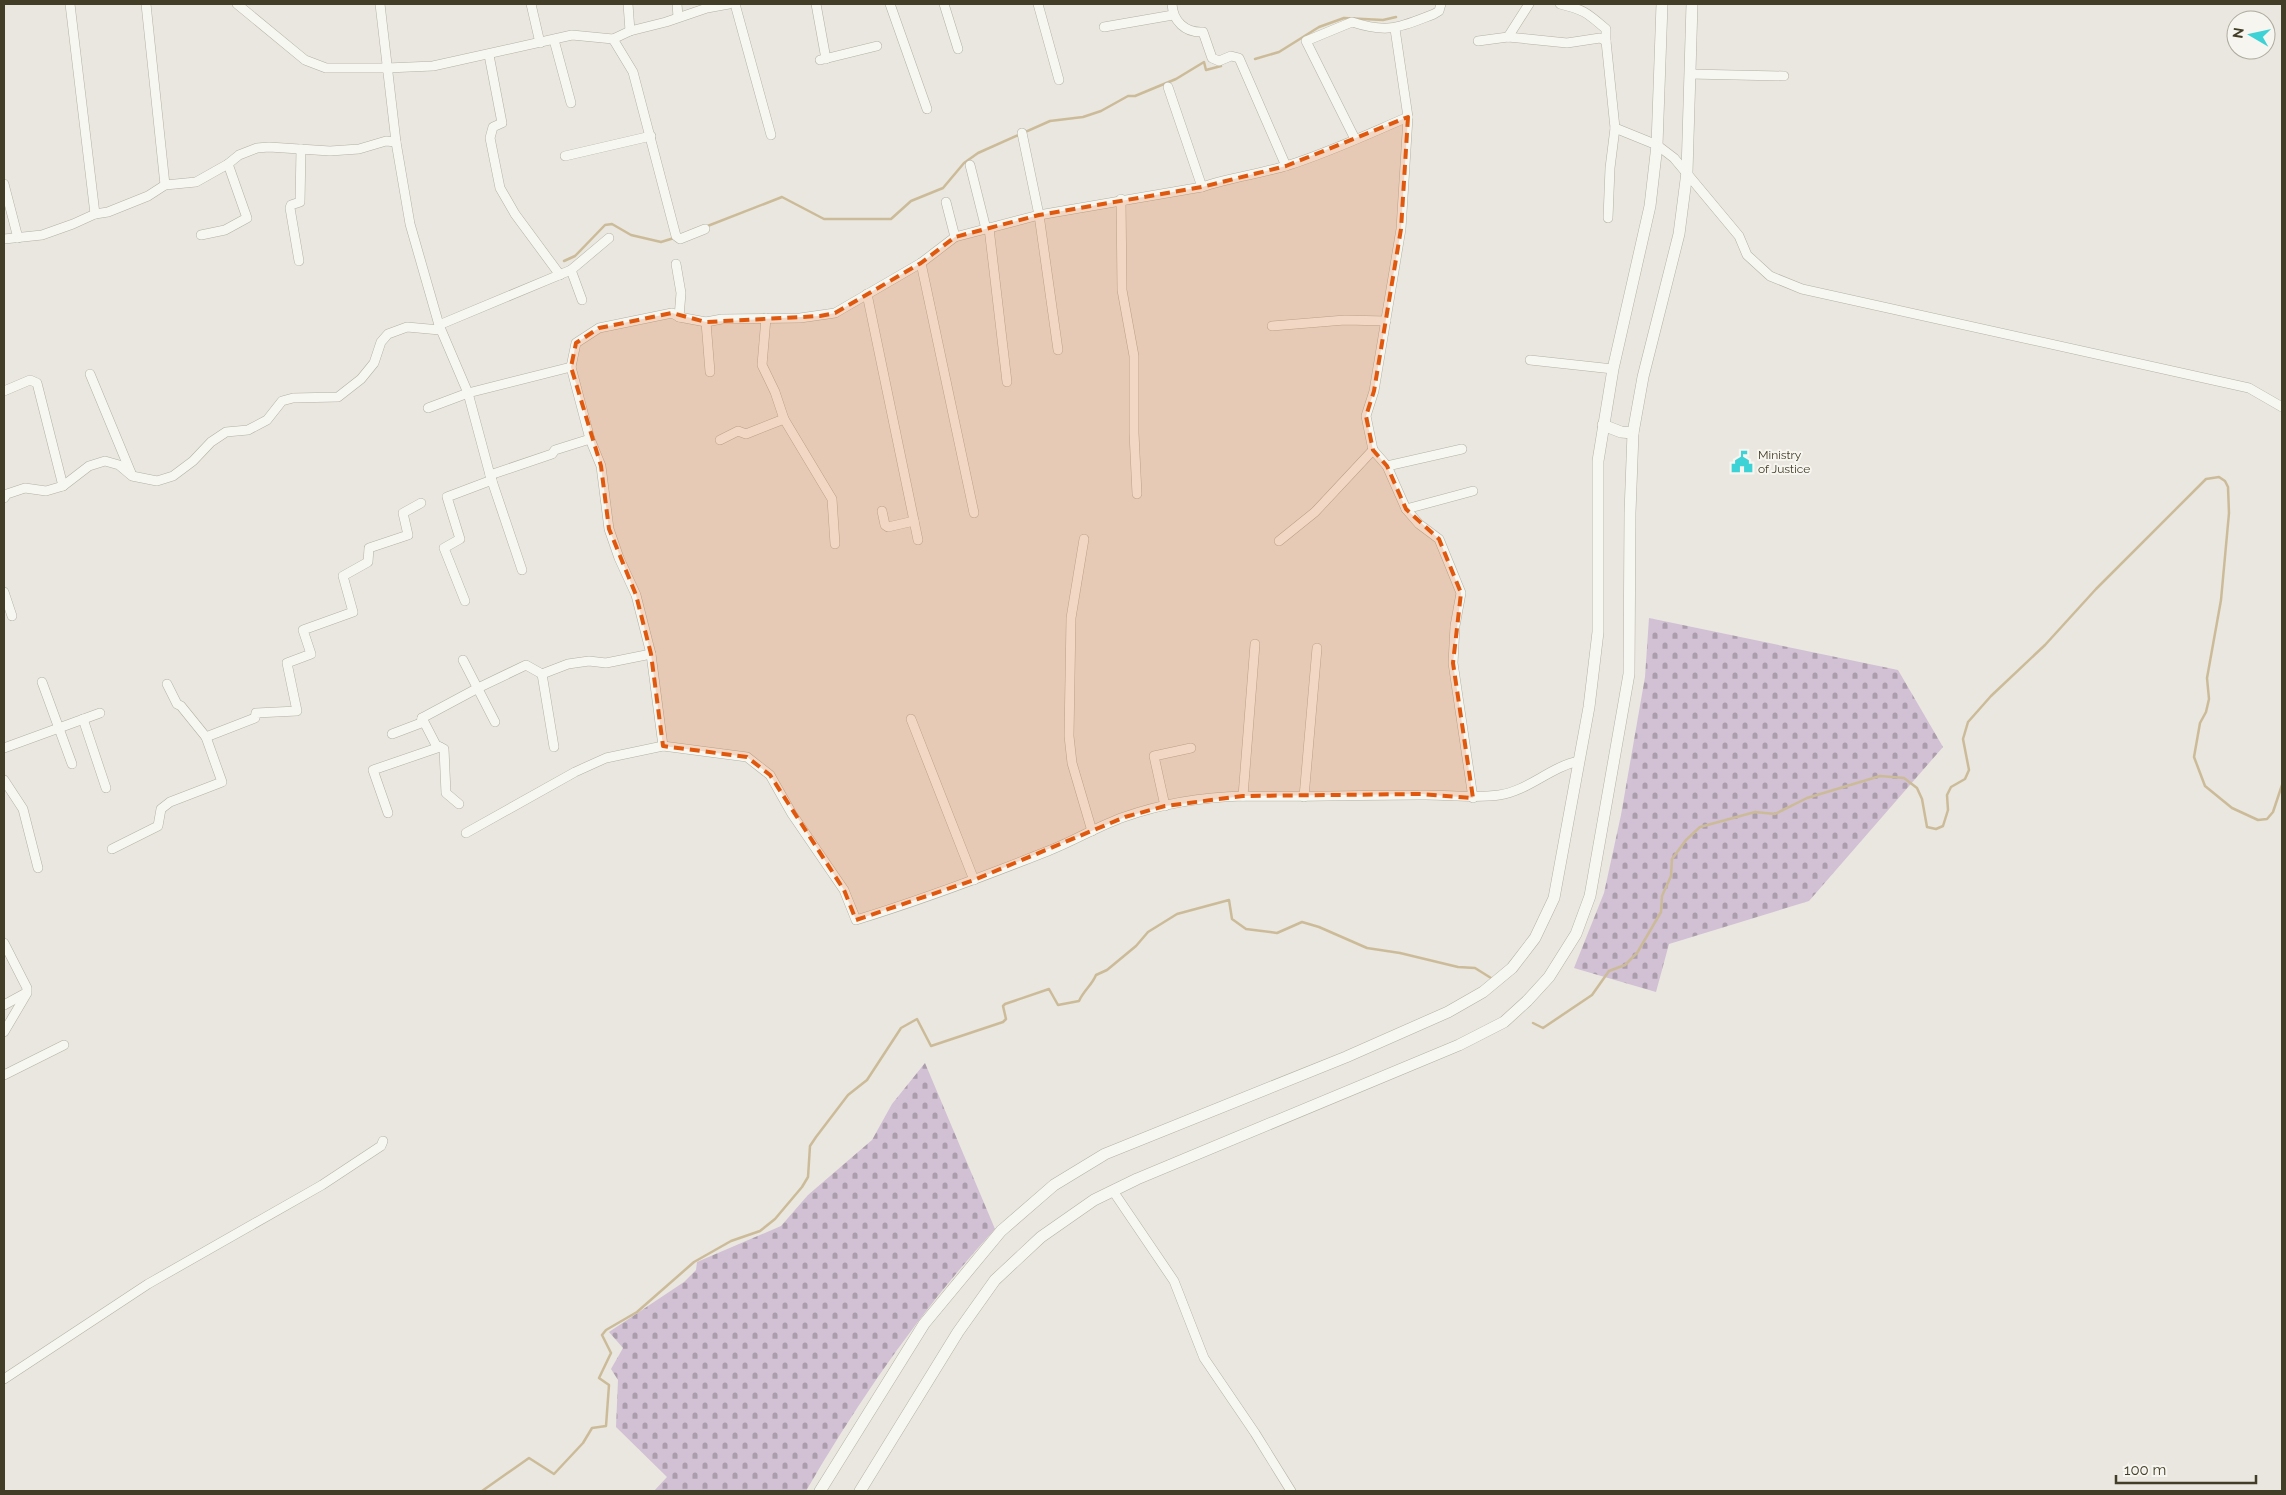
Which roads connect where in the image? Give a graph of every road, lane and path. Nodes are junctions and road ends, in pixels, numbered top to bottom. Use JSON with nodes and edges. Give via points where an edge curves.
{"nodes":[{"id":1,"x":70,"y":4,"type":"edge"},
{"id":2,"x":146,"y":4,"type":"edge"},
{"id":3,"x":237,"y":4,"type":"edge"},
{"id":4,"x":380,"y":4,"type":"edge"},
{"id":5,"x":531,"y":4,"type":"edge"},
{"id":6,"x":628,"y":4,"type":"edge"},
{"id":7,"x":677,"y":4,"type":"edge"},
{"id":8,"x":729,"y":4,"type":"edge"},
{"id":9,"x":736,"y":4,"type":"edge"},
{"id":10,"x":816,"y":4,"type":"edge"},
{"id":11,"x":890,"y":4,"type":"edge"},
{"id":12,"x":944,"y":4,"type":"edge"},
{"id":13,"x":1038,"y":4,"type":"edge"},
{"id":14,"x":1172,"y":4,"type":"edge"},
{"id":15,"x":1440,"y":4,"type":"edge"},
{"id":16,"x":1529,"y":4,"type":"edge"},
{"id":17,"x":1560,"y":4,"type":"edge"},
{"id":18,"x":1662,"y":4,"type":"edge"},
{"id":19,"x":1692,"y":4,"type":"edge"},
{"id":20,"x":1173,"y":15,"type":"junction"},
{"id":21,"x":678,"y":17,"type":"junction"},
{"id":22,"x":1104,"y":27,"type":"dead end"},
{"id":23,"x":1395,"y":29,"type":"junction"},
{"id":24,"x":630,"y":31,"type":"junction"},
{"id":25,"x":1508,"y":37,"type":"junction"},
{"id":26,"x":554,"y":40,"type":"junction"},
{"id":27,"x":613,"y":40,"type":"junction"},
{"id":28,"x":1478,"y":41,"type":"dead end"},
{"id":29,"x":1606,"y":41,"type":"junction"},
{"id":30,"x":540,"y":43,"type":"junction"},
{"id":31,"x":877,"y":46,"type":"dead end"},
{"id":32,"x":958,"y":49,"type":"dead end"},
{"id":33,"x":489,"y":55,"type":"junction"},
{"id":34,"x":387,"y":68,"type":"junction"},
{"id":35,"x":1690,"y":74,"type":"junction"},
{"id":36,"x":1784,"y":76,"type":"dead end"},
{"id":37,"x":1059,"y":80,"type":"dead end"},
{"id":38,"x":1168,"y":88,"type":"dead end"},
{"id":39,"x":571,"y":103,"type":"dead end"},
{"id":40,"x":927,"y":109,"type":"dead end"},
{"id":41,"x":1408,"y":117,"type":"junction"},
{"id":42,"x":1615,"y":128,"type":"junction"},
{"id":43,"x":1022,"y":133,"type":"dead end"},
{"id":44,"x":771,"y":135,"type":"dead end"},
{"id":45,"x":651,"y":136,"type":"junction"},
{"id":46,"x":1355,"y":139,"type":"junction"},
{"id":47,"x":396,"y":142,"type":"junction"},
{"id":48,"x":1657,"y":145,"type":"junction"},
{"id":49,"x":301,"y":149,"type":"junction"},
{"id":50,"x":565,"y":156,"type":"dead end"},
{"id":51,"x":228,"y":164,"type":"junction"},
{"id":52,"x":970,"y":165,"type":"dead end"},
{"id":53,"x":1286,"y":166,"type":"junction"},
{"id":54,"x":1687,"y":172,"type":"junction"},
{"id":55,"x":4,"y":184,"type":"edge"},
{"id":56,"x":165,"y":185,"type":"junction"},
{"id":57,"x":1202,"y":187,"type":"junction"},
{"id":58,"x":1122,"y":200,"type":"junction"},
{"id":59,"x":946,"y":202,"type":"dead end"},
{"id":60,"x":95,"y":214,"type":"junction"},
{"id":61,"x":1039,"y":215,"type":"junction"},
{"id":62,"x":1608,"y":218,"type":"dead end"},
{"id":63,"x":987,"y":228,"type":"junction"},
{"id":64,"x":706,"y":229,"type":"dead end"},
{"id":65,"x":201,"y":235,"type":"dead end"},
{"id":66,"x":955,"y":237,"type":"junction"},
{"id":67,"x":18,"y":238,"type":"junction"},
{"id":68,"x":609,"y":238,"type":"dead end"},
{"id":69,"x":4,"y":239,"type":"edge"},
{"id":70,"x":299,"y":261,"type":"dead end"},
{"id":71,"x":922,"y":263,"type":"junction"},
{"id":72,"x":676,"y":264,"type":"dead end"},
{"id":73,"x":570,"y":270,"type":"junction"},
{"id":74,"x":560,"y":274,"type":"junction"},
{"id":75,"x":867,"y":294,"type":"junction"},
{"id":76,"x":582,"y":300,"type":"dead end"},
{"id":77,"x":678,"y":317,"type":"junction"},
{"id":78,"x":766,"y":318,"type":"junction"},
{"id":79,"x":1386,"y":321,"type":"junction"},
{"id":80,"x":706,"y":322,"type":"junction"},
{"id":81,"x":1272,"y":326,"type":"dead end"},
{"id":82,"x":440,"y":327,"type":"junction"},
{"id":83,"x":1058,"y":350,"type":"dead end"},
{"id":84,"x":1530,"y":360,"type":"dead end"},
{"id":85,"x":570,"y":367,"type":"junction"},
{"id":86,"x":1613,"y":369,"type":"junction"},
{"id":87,"x":710,"y":372,"type":"dead end"},
{"id":88,"x":90,"y":374,"type":"dead end"},
{"id":89,"x":1007,"y":382,"type":"dead end"},
{"id":90,"x":4,"y":392,"type":"edge"},
{"id":91,"x":468,"y":393,"type":"junction"},
{"id":92,"x":2282,"y":407,"type":"edge"},
{"id":93,"x":428,"y":408,"type":"dead end"},
{"id":94,"x":784,"y":419,"type":"junction"},
{"id":95,"x":1603,"y":425,"type":"junction"},
{"id":96,"x":1633,"y":433,"type":"junction"},
{"id":97,"x":590,"y":439,"type":"junction"},
{"id":98,"x":720,"y":440,"type":"dead end"},
{"id":99,"x":1462,"y":449,"type":"dead end"},
{"id":100,"x":1373,"y":450,"type":"junction"},
{"id":101,"x":1386,"y":466,"type":"junction"},
{"id":102,"x":132,"y":476,"type":"junction"},
{"id":103,"x":491,"y":477,"type":"junction"},
{"id":104,"x":63,"y":486,"type":"junction"},
{"id":105,"x":1473,"y":491,"type":"dead end"},
{"id":106,"x":1137,"y":494,"type":"dead end"},
{"id":107,"x":4,"y":498,"type":"edge"},
{"id":108,"x":421,"y":503,"type":"dead end"},
{"id":109,"x":1406,"y":509,"type":"junction"},
{"id":110,"x":882,"y":510,"type":"dead end"},
{"id":111,"x":974,"y":513,"type":"dead end"},
{"id":112,"x":914,"y":521,"type":"junction"},
{"id":113,"x":1084,"y":538,"type":"dead end"},
{"id":114,"x":918,"y":540,"type":"dead end"},
{"id":115,"x":1279,"y":541,"type":"dead end"},
{"id":116,"x":835,"y":544,"type":"dead end"},
{"id":117,"x":522,"y":570,"type":"dead end"},
{"id":118,"x":4,"y":592,"type":"edge"},
{"id":119,"x":465,"y":601,"type":"dead end"},
{"id":120,"x":12,"y":616,"type":"dead end"},
{"id":121,"x":1255,"y":644,"type":"dead end"},
{"id":122,"x":1317,"y":648,"type":"dead end"},
{"id":123,"x":651,"y":654,"type":"junction"},
{"id":124,"x":463,"y":660,"type":"dead end"},
{"id":125,"x":542,"y":674,"type":"junction"},
{"id":126,"x":42,"y":682,"type":"dead end"},
{"id":127,"x":167,"y":684,"type":"dead end"},
{"id":128,"x":478,"y":688,"type":"junction"},
{"id":129,"x":100,"y":713,"type":"dead end"},
{"id":130,"x":422,"y":718,"type":"junction"},
{"id":131,"x":83,"y":719,"type":"junction"},
{"id":132,"x":911,"y":719,"type":"dead end"},
{"id":133,"x":495,"y":722,"type":"dead end"},
{"id":134,"x":59,"y":728,"type":"junction"},
{"id":135,"x":392,"y":734,"type":"dead end"},
{"id":136,"x":206,"y":737,"type":"junction"},
{"id":137,"x":664,"y":746,"type":"junction"},
{"id":138,"x":440,"y":747,"type":"junction"},
{"id":139,"x":554,"y":747,"type":"dead end"},
{"id":140,"x":4,"y":748,"type":"edge"},
{"id":141,"x":1191,"y":748,"type":"dead end"},
{"id":142,"x":1579,"y":761,"type":"junction"},
{"id":143,"x":72,"y":764,"type":"dead end"},
{"id":144,"x":4,"y":780,"type":"edge"},
{"id":145,"x":106,"y":788,"type":"dead end"},
{"id":146,"x":1243,"y":796,"type":"junction"},
{"id":147,"x":1304,"y":796,"type":"junction"},
{"id":148,"x":1473,"y":798,"type":"junction"},
{"id":149,"x":459,"y":804,"type":"dead end"},
{"id":150,"x":1165,"y":806,"type":"junction"},
{"id":151,"x":388,"y":813,"type":"dead end"},
{"id":152,"x":1092,"y":831,"type":"junction"},
{"id":153,"x":466,"y":832,"type":"dead end"},
{"id":154,"x":112,"y":849,"type":"dead end"},
{"id":155,"x":38,"y":868,"type":"dead end"},
{"id":156,"x":974,"y":880,"type":"junction"},
{"id":157,"x":4,"y":943,"type":"edge"},
{"id":158,"x":27,"y":993,"type":"junction"},
{"id":159,"x":4,"y":1005,"type":"edge"},
{"id":160,"x":4,"y":1032,"type":"edge"},
{"id":161,"x":64,"y":1045,"type":"dead end"},
{"id":162,"x":4,"y":1076,"type":"edge"},
{"id":163,"x":383,"y":1140,"type":"dead end"},
{"id":164,"x":1113,"y":1191,"type":"junction"},
{"id":165,"x":4,"y":1379,"type":"edge"},
{"id":166,"x":820,"y":1491,"type":"edge"},
{"id":167,"x":860,"y":1491,"type":"edge"},
{"id":168,"x":1291,"y":1491,"type":"edge"}],
"edges":[{"from":1,"to":60,"type":"street"},
{"from":2,"to":56,"type":"street"},
{"from":3,"to":34,"type":"street","via":[[305,60],[326,68]]},
{"from":4,"to":34,"type":"street"},
{"from":5,"to":30,"type":"street"},
{"from":6,"to":24,"type":"street"},
{"from":7,"to":21,"type":"street"},
{"from":8,"to":21,"type":"street"},
{"from":9,"to":44,"type":"street"},
{"from":10,"to":31,"type":"street","via":[[823,59]]},
{"from":11,"to":40,"type":"street"},
{"from":12,"to":32,"type":"street"},
{"from":13,"to":37,"type":"street"},
{"from":14,"to":20,"type":"street"},
{"from":15,"to":23,"type":"street","via":[[1439,11],[1434,14]]},
{"from":16,"to":25,"type":"street"},
{"from":17,"to":29,"type":"street","via":[[1588,13],[1606,29]]},
{"from":18,"to":48,"type":"street"},
{"from":19,"to":35,"type":"street"},
{"from":20,"to":22,"type":"street"},
{"from":20,"to":53,"type":"street","via":[[1192,33],[1203,32],[1212,58],[1219,61],[1232,56],[1240,58]]},
{"from":21,"to":24,"type":"street"},
{"from":23,"to":41,"type":"street"},
{"from":23,"to":46,"type":"street","via":[[1352,22],[1306,41]]},
{"from":24,"to":27,"type":"street"},
{"from":25,"to":28,"type":"street"},
{"from":25,"to":29,"type":"street","via":[[1567,43],[1600,38]]},
{"from":26,"to":27,"type":"street","via":[[572,35]]},
{"from":26,"to":30,"type":"street"},
{"from":26,"to":39,"type":"street"},
{"from":27,"to":45,"type":"street","via":[[633,72]]},
{"from":29,"to":42,"type":"street"},
{"from":30,"to":33,"type":"street"},
{"from":33,"to":34,"type":"street","via":[[434,66]]},
{"from":33,"to":74,"type":"street","via":[[502,123],[493,127],[490,138],[500,188],[515,214]]},
{"from":34,"to":47,"type":"street"},
{"from":35,"to":36,"type":"street"},
{"from":35,"to":54,"type":"street"},
{"from":38,"to":57,"type":"street"},
{"from":41,"to":46,"type":"street"},
{"from":41,"to":79,"type":"street","via":[[1401,229]]},
{"from":42,"to":48,"type":"street"},
{"from":42,"to":62,"type":"street"},
{"from":43,"to":61,"type":"street"},
{"from":45,"to":50,"type":"street"},
{"from":45,"to":64,"type":"street","via":[[676,236],[680,239]]},
{"from":46,"to":53,"type":"street","via":[[1321,155]]},
{"from":47,"to":49,"type":"street","via":[[386,141],[359,149]]},
{"from":47,"to":82,"type":"street","via":[[410,224]]},
{"from":48,"to":54,"type":"street"},
{"from":48,"to":86,"type":"street","via":[[1650,206]]},
{"from":49,"to":51,"type":"street","via":[[257,148],[239,155]]},
{"from":49,"to":70,"type":"street","via":[[300,202],[290,208]]},
{"from":51,"to":56,"type":"street","via":[[196,182]]},
{"from":51,"to":65,"type":"street","via":[[247,218],[225,230]]},
{"from":52,"to":63,"type":"street"},
{"from":53,"to":57,"type":"street"},
{"from":54,"to":92,"type":"street","via":[[1739,236],[1747,255],[1770,276],[1802,289],[2249,388]]},
{"from":54,"to":96,"type":"street","via":[[1679,234],[1643,377]]},
{"from":55,"to":67,"type":"street"},
{"from":56,"to":60,"type":"street","via":[[140,199]]},
{"from":57,"to":58,"type":"street"},
{"from":58,"to":61,"type":"street"},
{"from":58,"to":106,"type":"street","via":[[1122,290],[1134,356]]},
{"from":59,"to":66,"type":"street"},
{"from":60,"to":67,"type":"street","via":[[42,235]]},
{"from":61,"to":63,"type":"street"},
{"from":61,"to":83,"type":"street"},
{"from":63,"to":66,"type":"street"},
{"from":63,"to":89,"type":"street"},
{"from":66,"to":71,"type":"street"},
{"from":67,"to":69,"type":"street"},
{"from":68,"to":73,"type":"street"},
{"from":71,"to":75,"type":"street"},
{"from":71,"to":111,"type":"street"},
{"from":72,"to":77,"type":"street","via":[[681,293]]},
{"from":73,"to":74,"type":"street"},
{"from":73,"to":76,"type":"street"},
{"from":74,"to":82,"type":"street"},
{"from":75,"to":78,"type":"street","via":[[835,313]]},
{"from":75,"to":112,"type":"street"},
{"from":77,"to":80,"type":"street"},
{"from":77,"to":85,"type":"street","via":[[672,314],[600,328],[576,343]]},
{"from":78,"to":80,"type":"street"},
{"from":78,"to":94,"type":"street","via":[[762,363]]},
{"from":79,"to":81,"type":"street","via":[[1345,320]]},
{"from":79,"to":100,"type":"street","via":[[1374,391],[1366,416]]},
{"from":80,"to":87,"type":"street"},
{"from":82,"to":91,"type":"street"},
{"from":82,"to":102,"type":"street","via":[[407,327],[388,334],[366,374],[338,397],[282,401],[267,420],[248,430],[226,432],[173,476],[157,481]]},
{"from":84,"to":86,"type":"street"},
{"from":85,"to":91,"type":"street"},
{"from":85,"to":97,"type":"street"},
{"from":86,"to":95,"type":"street"},
{"from":88,"to":102,"type":"street"},
{"from":90,"to":104,"type":"street","via":[[30,380],[37,383]]},
{"from":91,"to":93,"type":"street"},
{"from":91,"to":103,"type":"street"},
{"from":94,"to":98,"type":"street","via":[[746,434],[738,431]]},
{"from":94,"to":116,"type":"street","via":[[832,499]]},
{"from":95,"to":96,"type":"street"},
{"from":95,"to":142,"type":"street","via":[[1598,461],[1598,632]]},
{"from":96,"to":164,"type":"street","via":[[1629,674],[1590,896],[1576,934],[1549,977],[1528,1002],[1480,1036]]},
{"from":97,"to":103,"type":"street"},
{"from":97,"to":123,"type":"street","via":[[601,466],[609,529],[636,595]]},
{"from":99,"to":101,"type":"street"},
{"from":100,"to":101,"type":"street"},
{"from":100,"to":115,"type":"street","via":[[1315,512]]},
{"from":101,"to":109,"type":"street"},
{"from":102,"to":104,"type":"street","via":[[119,465],[105,461],[89,466]]},
{"from":103,"to":117,"type":"street"},
{"from":103,"to":119,"type":"street","via":[[447,497],[460,539],[444,548]]},
{"from":104,"to":107,"type":"street","via":[[46,491],[24,488]]},
{"from":105,"to":109,"type":"street"},
{"from":108,"to":136,"type":"street","via":[[403,514],[408,535],[369,548],[368,562],[343,576],[353,612],[303,629],[312,654],[287,663],[297,711],[256,714],[254,719]]},
{"from":109,"to":148,"type":"street","via":[[1439,539],[1461,594],[1453,663]]},
{"from":110,"to":112,"type":"street","via":[[888,527]]},
{"from":112,"to":114,"type":"street"},
{"from":113,"to":152,"type":"street","via":[[1071,618],[1069,736],[1072,763]]},
{"from":118,"to":120,"type":"street"},
{"from":121,"to":146,"type":"street"},
{"from":122,"to":147,"type":"street"},
{"from":123,"to":125,"type":"street","via":[[606,664],[589,661],[568,664]]},
{"from":123,"to":137,"type":"street"},
{"from":124,"to":128,"type":"street"},
{"from":125,"to":128,"type":"street","via":[[526,665]]},
{"from":125,"to":139,"type":"street"},
{"from":126,"to":134,"type":"street"},
{"from":127,"to":136,"type":"street","via":[[177,704]]},
{"from":128,"to":130,"type":"street"},
{"from":128,"to":133,"type":"street"},
{"from":129,"to":131,"type":"street"},
{"from":130,"to":135,"type":"street","via":[[421,723]]},
{"from":130,"to":138,"type":"street"},
{"from":131,"to":134,"type":"street"},
{"from":131,"to":145,"type":"street"},
{"from":132,"to":156,"type":"street"},
{"from":134,"to":140,"type":"street"},
{"from":134,"to":143,"type":"street"},
{"from":136,"to":154,"type":"street","via":[[222,782],[170,802],[161,808],[158,826]]},
{"from":137,"to":153,"type":"street","via":[[606,758]]},
{"from":137,"to":156,"type":"street","via":[[747,757],[770,775],[792,814],[844,890],[856,920]]},
{"from":138,"to":149,"type":"street","via":[[444,749],[446,793]]},
{"from":138,"to":151,"type":"street","via":[[373,770]]},
{"from":141,"to":150,"type":"street","via":[[1154,756]]},
{"from":142,"to":148,"type":"street","via":[[1568,763],[1523,788],[1501,795]]},
{"from":142,"to":166,"type":"street","via":[[1554,898],[1535,938],[1512,968],[1483,992],[1448,1012],[1346,1057],[1105,1154],[1054,1185],[1001,1231],[924,1324]]},
{"from":144,"to":155,"type":"street","via":[[23,809]]},
{"from":146,"to":147,"type":"street"},
{"from":146,"to":150,"type":"street"},
{"from":147,"to":148,"type":"street","via":[[1421,794]]},
{"from":150,"to":152,"type":"street","via":[[1124,817]]},
{"from":152,"to":156,"type":"street"},
{"from":157,"to":158,"type":"street","via":[[25,982]]},
{"from":158,"to":159,"type":"street"},
{"from":158,"to":160,"type":"street"},
{"from":161,"to":162,"type":"street"},
{"from":163,"to":165,"type":"street","via":[[381,1146],[322,1185],[148,1284]]},
{"from":164,"to":167,"type":"street","via":[[1094,1200],[1041,1237],[995,1280],[958,1332]]},
{"from":164,"to":168,"type":"street","via":[[1174,1281],[1204,1358]]}]}
